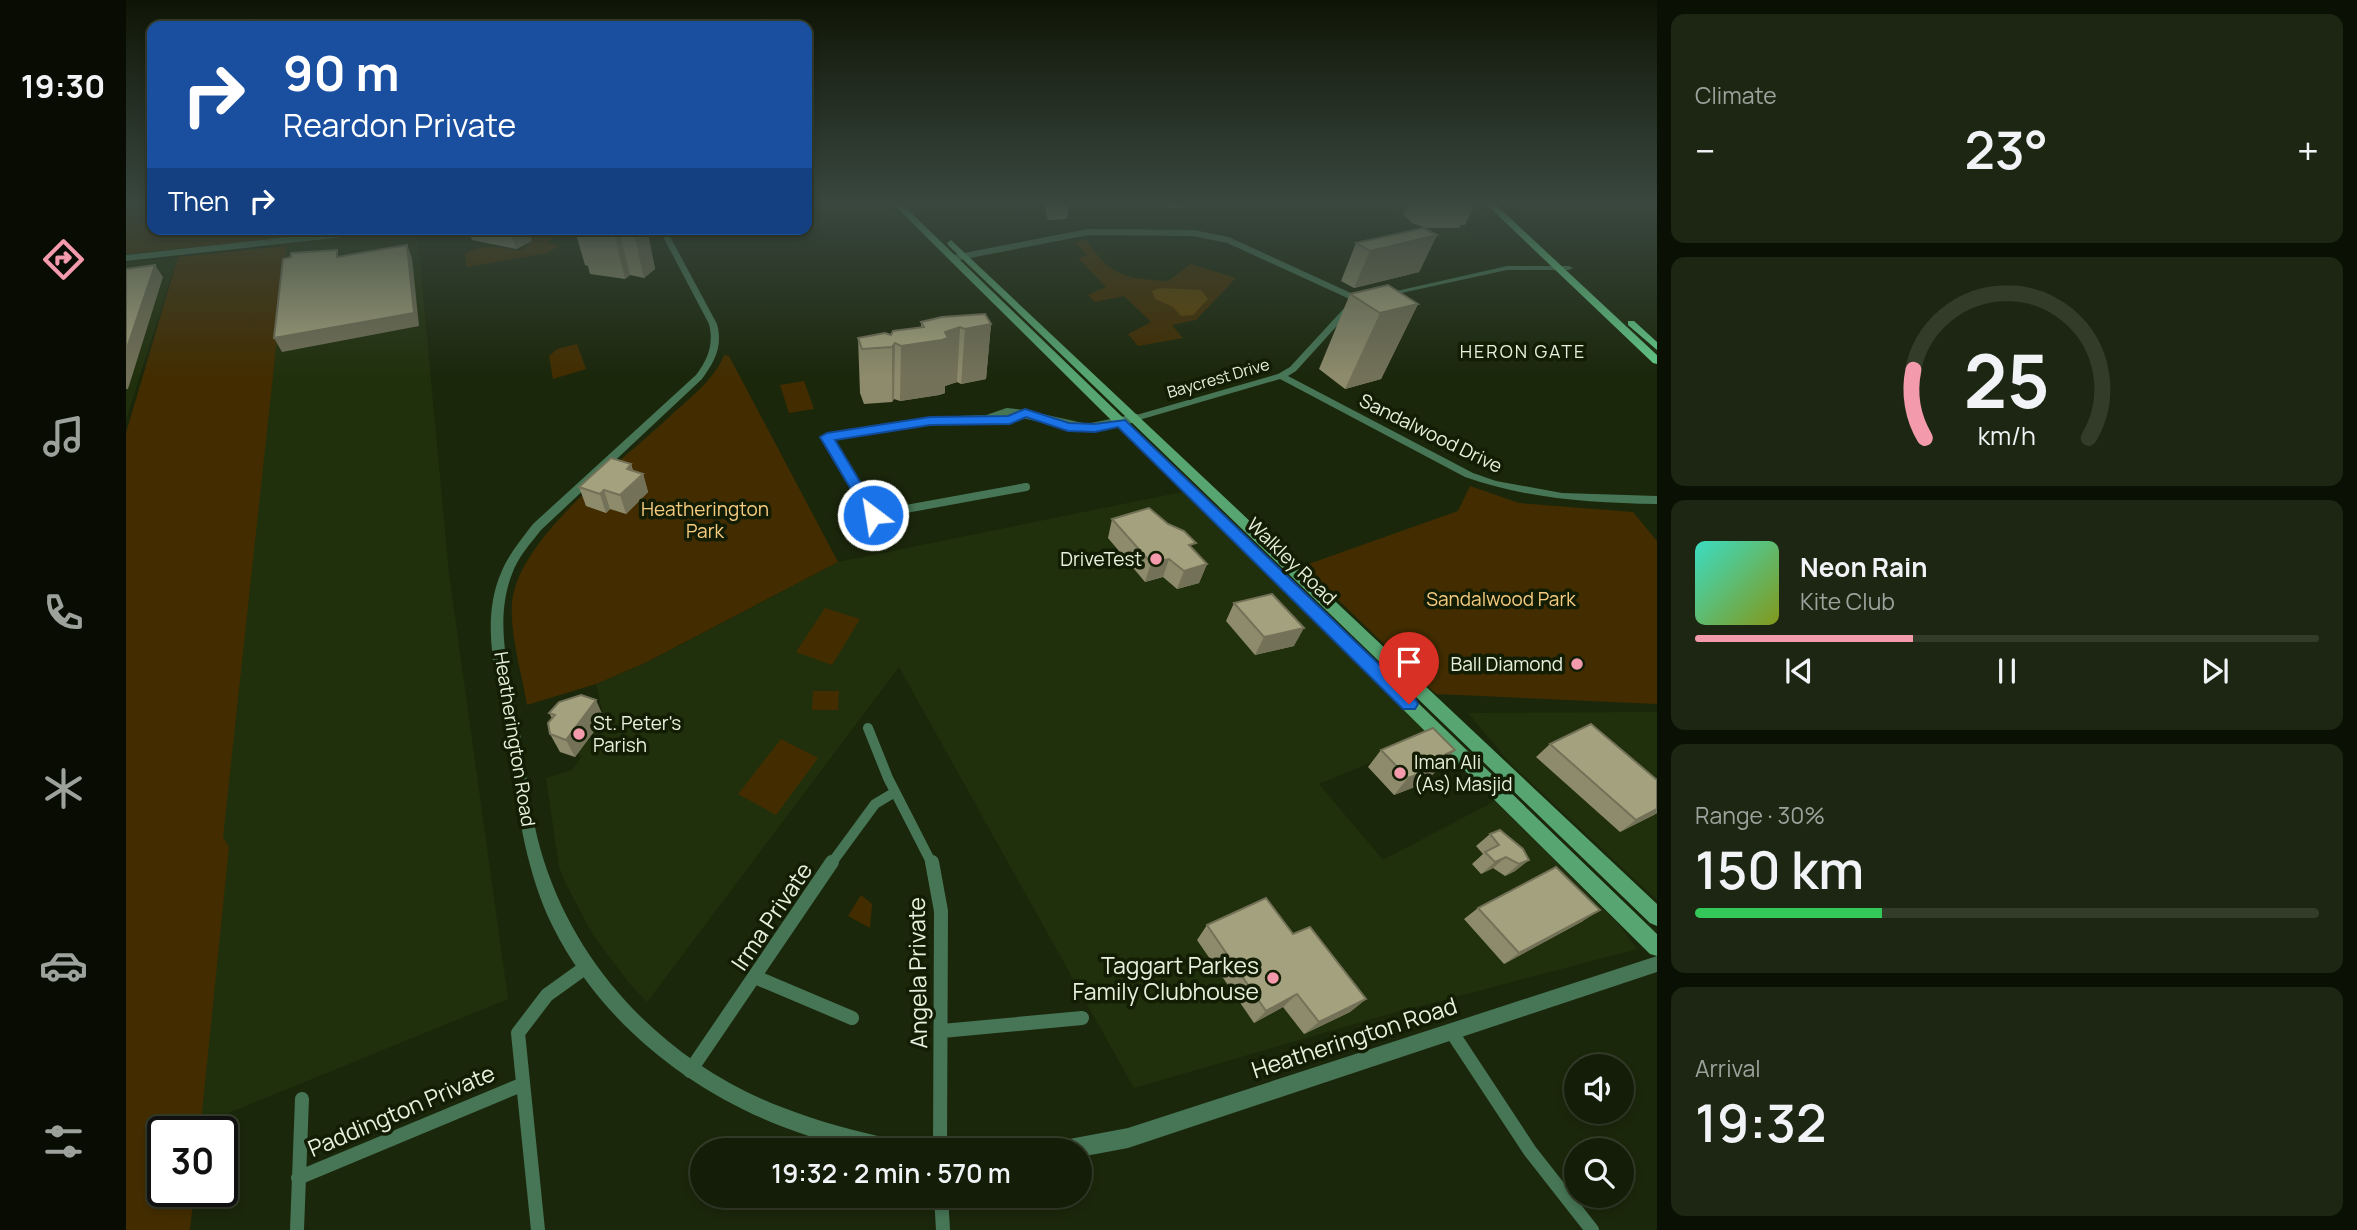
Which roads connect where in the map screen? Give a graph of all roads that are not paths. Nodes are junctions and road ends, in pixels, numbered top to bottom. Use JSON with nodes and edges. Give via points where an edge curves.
{"nodes":[{"id":1,"x":679,"y":261,"type":"edge"},
{"id":2,"x":965,"y":261,"type":"edge"},
{"id":3,"x":1276,"y":261,"type":"edge"},
{"id":4,"x":1556,"y":261,"type":"edge"},
{"id":5,"x":1558,"y":261,"type":"edge"},
{"id":6,"x":1564,"y":268,"type":"junction"},
{"id":7,"x":1377,"y":296,"type":"edge"},
{"id":8,"x":1362,"y":300,"type":"joint"},
{"id":9,"x":1657,"y":347,"type":"edge"},
{"id":10,"x":1657,"y":361,"type":"edge"},
{"id":11,"x":1281,"y":376,"type":"junction"},
{"id":12,"x":1128,"y":420,"type":"junction"},
{"id":13,"x":1026,"y":487,"type":"dead end"},
{"id":14,"x":1657,"y":500,"type":"edge"},
{"id":15,"x":868,"y":728,"type":"dead end"},
{"id":16,"x":895,"y":792,"type":"junction"},
{"id":17,"x":1657,"y":917,"type":"edge"},
{"id":18,"x":1657,"y":947,"type":"edge"},
{"id":19,"x":1657,"y":964,"type":"edge"},
{"id":20,"x":586,"y":967,"type":"junction"},
{"id":21,"x":755,"y":977,"type":"junction"},
{"id":22,"x":852,"y":1018,"type":"dead end"},
{"id":23,"x":1083,"y":1018,"type":"dead end"},
{"id":24,"x":942,"y":1031,"type":"junction"},
{"id":25,"x":1451,"y":1031,"type":"junction"},
{"id":26,"x":690,"y":1071,"type":"junction"},
{"id":27,"x":521,"y":1085,"type":"junction"},
{"id":28,"x":302,"y":1099,"type":"dead end"},
{"id":29,"x":844,"y":1138,"type":"edge"},
{"id":30,"x":940,"y":1138,"type":"edge"},
{"id":31,"x":1092,"y":1145,"type":"edge"},
{"id":32,"x":298,"y":1178,"type":"junction"},
{"id":33,"x":942,"y":1208,"type":"edge"},
{"id":34,"x":297,"y":1230,"type":"edge"},
{"id":35,"x":538,"y":1230,"type":"edge"},
{"id":36,"x":943,"y":1230,"type":"edge"},
{"id":37,"x":1592,"y":1230,"type":"edge"}],
"edges":[{"from":1,"to":20,"type":"street","name":"Heatherington Road","via":[[713,324],[716,351],[699,377],[525,539],[498,589],[495,609],[507,703],[537,862],[555,911]]},
{"from":2,"to":12,"type":"main road","name":"Walkley Road"},
{"from":3,"to":8,"type":"street"},
{"from":4,"to":6,"type":"main road"},
{"from":5,"to":6,"type":"main road"},
{"from":6,"to":7,"type":"street","via":[[1507,268]]},
{"from":6,"to":9,"type":"main road"},
{"from":6,"to":10,"type":"main road"},
{"from":8,"to":11,"type":"street","name":"Baycrest Drive"},
{"from":11,"to":12,"type":"street","name":"Baycrest Drive"},
{"from":11,"to":14,"type":"street","name":"Sandalwood Drive","via":[[1496,485],[1552,497]]},
{"from":12,"to":13,"type":"street","via":[[1095,428],[1068,427],[1025,413],[1004,412],[987,419],[930,421],[827,437],[873,515]]},
{"from":12,"to":17,"type":"main road","name":"Walkley Road","via":[[1201,480]]},
{"from":12,"to":18,"type":"main road","name":"Walkley Road"},
{"from":15,"to":16,"type":"street","name":"Angela Private"},
{"from":16,"to":21,"type":"street","name":"Irma Private","via":[[875,804]]},
{"from":16,"to":24,"type":"street","name":"Angela Private","via":[[917,826],[938,874]]},
{"from":19,"to":25,"type":"street","name":"Heatherington Road"},
{"from":20,"to":26,"type":"street","name":"Heatherington Road","via":[[626,1017]]},
{"from":20,"to":27,"type":"street","via":[[528,1012],[518,1033]]},
{"from":21,"to":22,"type":"street"},
{"from":21,"to":26,"type":"street","name":"Irma Private"},
{"from":23,"to":24,"type":"street"},
{"from":24,"to":30,"type":"street","name":"Angela Private"},
{"from":25,"to":31,"type":"street","name":"Heatherington Road","via":[[1128,1138]]},
{"from":25,"to":37,"type":"street","via":[[1530,1151]]},
{"from":26,"to":29,"type":"street","name":"Heatherington Road","via":[[765,1112]]},
{"from":27,"to":32,"type":"street","name":"Paddington Private"},
{"from":27,"to":35,"type":"street"},
{"from":28,"to":32,"type":"street","name":"Paddington Private"},
{"from":32,"to":34,"type":"street","name":"Paddington Private"},
{"from":33,"to":36,"type":"street"}]}
